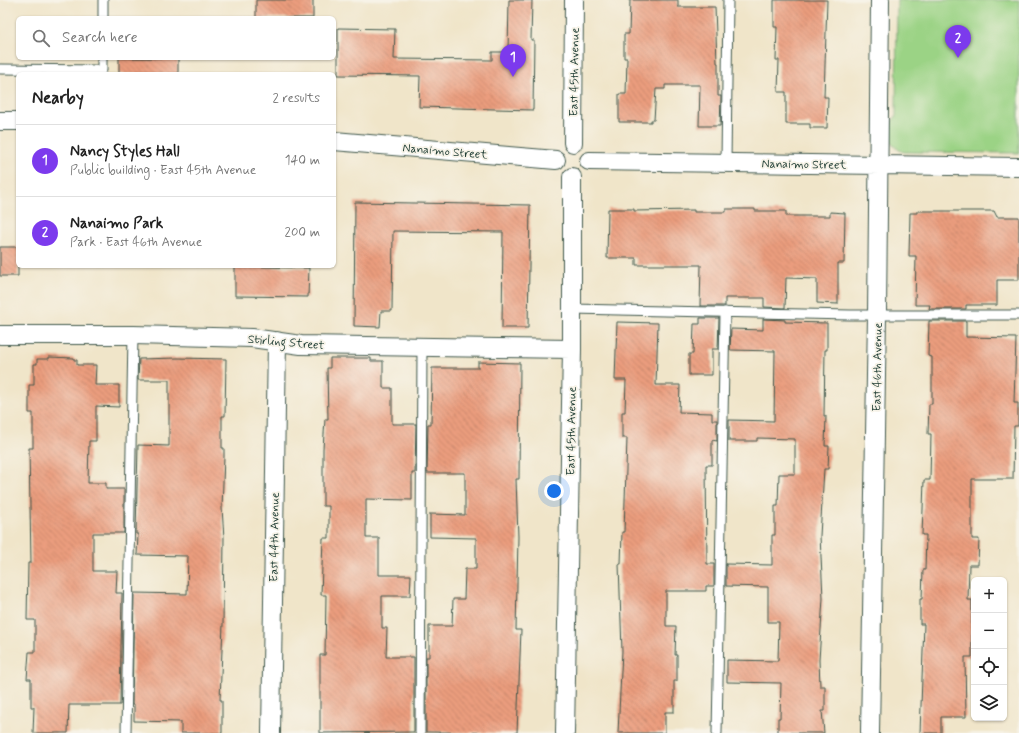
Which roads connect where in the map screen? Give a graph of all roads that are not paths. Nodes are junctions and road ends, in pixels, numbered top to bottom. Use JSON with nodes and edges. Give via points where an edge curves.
{"nodes":[{"id":1,"x":103,"y":0,"type":"edge"},
{"id":2,"x":574,"y":0,"type":"edge"},
{"id":3,"x":728,"y":0,"type":"edge"},
{"id":4,"x":880,"y":0,"type":"edge"},
{"id":5,"x":103,"y":16,"type":"edge"},
{"id":6,"x":102,"y":60,"type":"edge"},
{"id":7,"x":0,"y":68,"type":"edge"},
{"id":8,"x":0,"y":121,"type":"edge"},
{"id":9,"x":16,"y":121,"type":"edge"},
{"id":10,"x":336,"y":141,"type":"edge"},
{"id":11,"x":572,"y":143,"type":"junction"},
{"id":12,"x":556,"y":160,"type":"junction"},
{"id":13,"x":589,"y":161,"type":"junction"},
{"id":14,"x":726,"y":162,"type":"junction"},
{"id":15,"x":878,"y":165,"type":"junction"},
{"id":16,"x":1019,"y":167,"type":"edge"},
{"id":17,"x":572,"y":177,"type":"junction"},
{"id":18,"x":572,"y":309,"type":"junction"},
{"id":19,"x":725,"y":312,"type":"junction"},
{"id":20,"x":878,"y":315,"type":"junction"},
{"id":21,"x":1019,"y":315,"type":"edge"},
{"id":22,"x":0,"y":335,"type":"edge"},
{"id":23,"x":133,"y":335,"type":"junction"},
{"id":24,"x":277,"y":341,"type":"junction"},
{"id":25,"x":422,"y":347,"type":"junction"},
{"id":26,"x":572,"y":350,"type":"junction"},
{"id":27,"x":126,"y":733,"type":"edge"},
{"id":28,"x":272,"y":733,"type":"edge"},
{"id":29,"x":420,"y":733,"type":"edge"},
{"id":30,"x":565,"y":733,"type":"edge"},
{"id":31,"x":717,"y":733,"type":"edge"},
{"id":32,"x":870,"y":733,"type":"edge"}],
"edges":[{"from":1,"to":5,"type":"lane"},
{"from":2,"to":11,"type":"street","name":"East 45th Avenue"},
{"from":3,"to":14,"type":"lane"},
{"from":4,"to":15,"type":"street","name":"East 46th Avenue"},
{"from":6,"to":7,"type":"lane","via":[[102,70]]},
{"from":8,"to":9,"type":"street"},
{"from":10,"to":12,"type":"street","name":"Nanaimo Street"},
{"from":11,"to":12,"type":"street","via":[[559,150]]},
{"from":11,"to":13,"type":"street","via":[[586,150]]},
{"from":12,"to":17,"type":"street","via":[[559,169]]},
{"from":13,"to":14,"type":"street","name":"Nanaimo Street"},
{"from":13,"to":17,"type":"street","via":[[586,170]]},
{"from":14,"to":15,"type":"street","name":"Nanaimo Street"},
{"from":15,"to":16,"type":"street","name":"Nanaimo Street"},
{"from":15,"to":20,"type":"street","name":"East 46th Avenue"},
{"from":17,"to":18,"type":"street","name":"East 45th Avenue"},
{"from":18,"to":19,"type":"lane"},
{"from":18,"to":26,"type":"street","name":"East 45th Avenue"},
{"from":19,"to":20,"type":"lane"},
{"from":19,"to":31,"type":"lane"},
{"from":20,"to":21,"type":"lane"},
{"from":20,"to":32,"type":"street","name":"East 46th Avenue"},
{"from":22,"to":23,"type":"street","name":"Stirling Street"},
{"from":23,"to":24,"type":"street","name":"Stirling Street"},
{"from":23,"to":27,"type":"lane"},
{"from":24,"to":25,"type":"street","name":"Stirling Street","via":[[301,345]]},
{"from":24,"to":28,"type":"street","name":"East 44th Avenue"},
{"from":25,"to":26,"type":"street","name":"Stirling Street"},
{"from":25,"to":29,"type":"lane"},
{"from":26,"to":30,"type":"street","name":"East 45th Avenue"}]}
